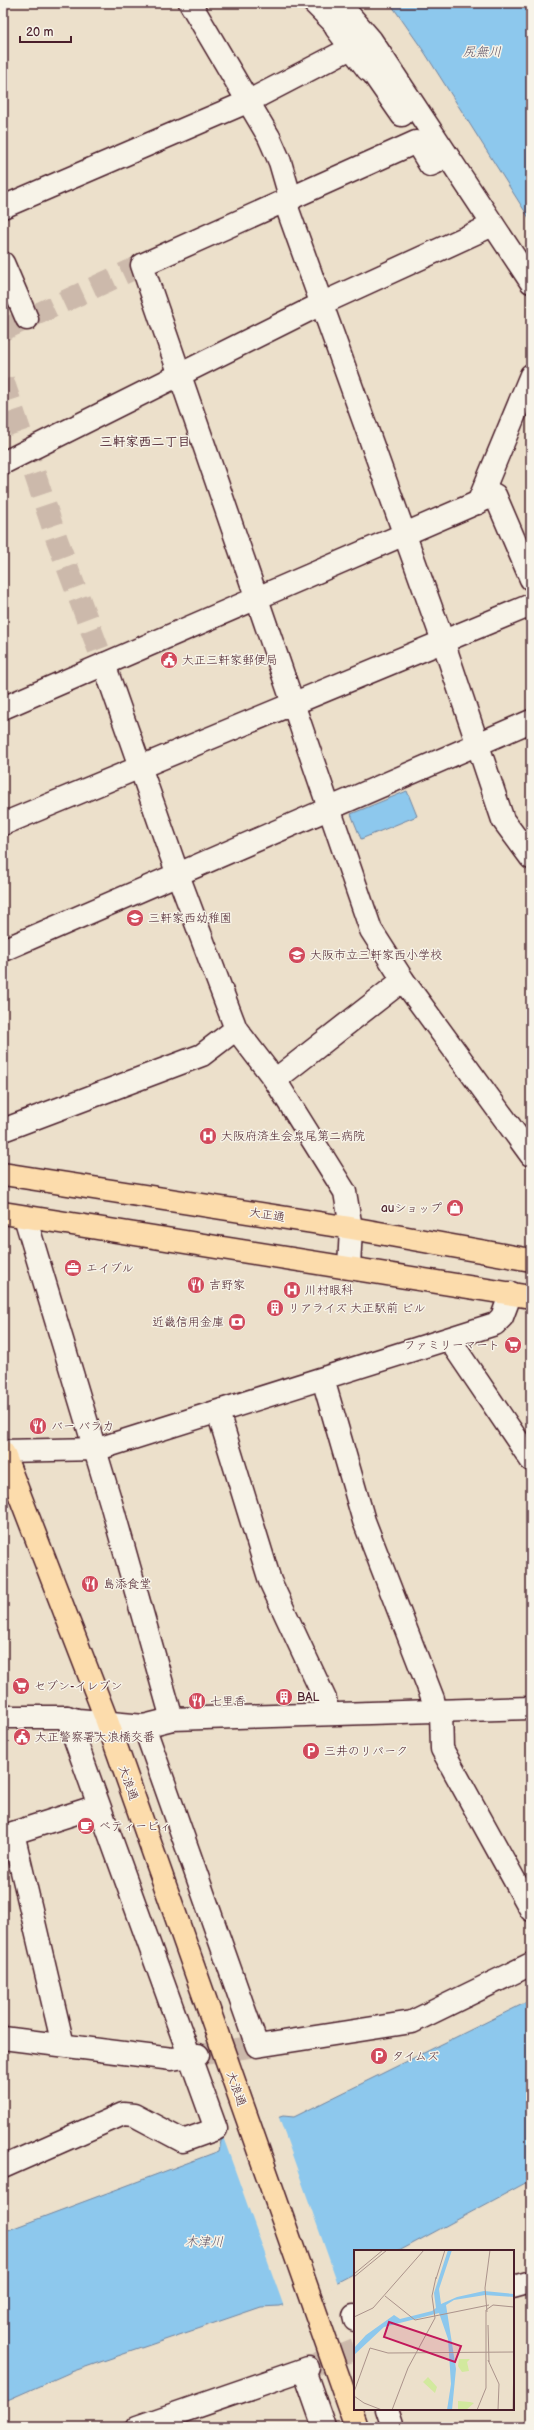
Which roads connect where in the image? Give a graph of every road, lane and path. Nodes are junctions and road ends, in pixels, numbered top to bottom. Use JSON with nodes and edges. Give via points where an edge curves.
{"nodes":[{"id":1,"x":190,"y":3,"type":"edge"},
{"id":2,"x":314,"y":3,"type":"edge"},
{"id":3,"x":339,"y":3,"type":"edge"},
{"id":4,"x":351,"y":48,"type":"junction"},
{"id":5,"x":247,"y":102,"type":"junction"},
{"id":6,"x":423,"y":137,"type":"junction"},
{"id":7,"x":435,"y":163,"type":"dead end"},
{"id":8,"x":288,"y":201,"type":"junction"},
{"id":9,"x":3,"y":207,"type":"edge"},
{"id":10,"x":493,"y":225,"type":"junction"},
{"id":11,"x":3,"y":263,"type":"edge"},
{"id":12,"x":531,"y":282,"type":"edge"},
{"id":13,"x":323,"y":303,"type":"junction"},
{"id":14,"x":27,"y":319,"type":"dead end"},
{"id":15,"x":180,"y":373,"type":"junction"},
{"id":16,"x":531,"y":375,"type":"edge"},
{"id":17,"x":3,"y":462,"type":"edge"},
{"id":18,"x":478,"y":503,"type":"junction"},
{"id":19,"x":404,"y":536,"type":"junction"},
{"id":20,"x":531,"y":579,"type":"edge"},
{"id":21,"x":258,"y":599,"type":"junction"},
{"id":22,"x":531,"y":605,"type":"edge"},
{"id":23,"x":442,"y":641,"type":"junction"},
{"id":24,"x":104,"y":664,"type":"junction"},
{"id":25,"x":294,"y":703,"type":"junction"},
{"id":26,"x":3,"y":708,"type":"edge"},
{"id":27,"x":531,"y":721,"type":"edge"},
{"id":28,"x":477,"y":744,"type":"junction"},
{"id":29,"x":141,"y":766,"type":"junction"},
{"id":30,"x":328,"y":809,"type":"junction"},
{"id":31,"x":3,"y":824,"type":"edge"},
{"id":32,"x":531,"y":858,"type":"edge"},
{"id":33,"x":178,"y":875,"type":"junction"},
{"id":34,"x":3,"y":950,"type":"edge"},
{"id":35,"x":403,"y":980,"type":"junction"},
{"id":36,"x":236,"y":1029,"type":"junction"},
{"id":37,"x":275,"y":1080,"type":"junction"},
{"id":38,"x":3,"y":1130,"type":"edge"},
{"id":39,"x":531,"y":1155,"type":"edge"},
{"id":40,"x":3,"y":1174,"type":"edge"},
{"id":41,"x":3,"y":1213,"type":"edge"},
{"id":42,"x":25,"y":1218,"type":"junction"},
{"id":43,"x":351,"y":1228,"type":"junction"},
{"id":44,"x":531,"y":1260,"type":"edge"},
{"id":45,"x":349,"y":1267,"type":"junction"},
{"id":46,"x":521,"y":1295,"type":"edge"},
{"id":47,"x":449,"y":1339,"type":"junction"},
{"id":48,"x":323,"y":1379,"type":"junction"},
{"id":49,"x":218,"y":1412,"type":"junction"},
{"id":50,"x":95,"y":1449,"type":"junction"},
{"id":51,"x":3,"y":1451,"type":"edge"},
{"id":52,"x":531,"y":1460,"type":"edge"},
{"id":53,"x":531,"y":1708,"type":"edge"},
{"id":54,"x":438,"y":1711,"type":"junction"},
{"id":55,"x":328,"y":1713,"type":"junction"},
{"id":56,"x":3,"y":1717,"type":"edge"},
{"id":57,"x":67,"y":1717,"type":"junction"},
{"id":58,"x":172,"y":1719,"type":"junction"},
{"id":59,"x":107,"y":1721,"type":"junction"},
{"id":60,"x":144,"y":1726,"type":"junction"},
{"id":61,"x":98,"y":1806,"type":"junction"},
{"id":62,"x":531,"y":1910,"type":"edge"},
{"id":63,"x":531,"y":1964,"type":"edge"},
{"id":64,"x":3,"y":2038,"type":"edge"},
{"id":65,"x":63,"y":2045,"type":"junction"},
{"id":66,"x":194,"y":2057,"type":"junction"},
{"id":67,"x":4,"y":2161,"type":"edge"},
{"id":68,"x":531,"y":2282,"type":"edge"},
{"id":69,"x":514,"y":2287,"type":"edge"},
{"id":70,"x":386,"y":2410,"type":"edge"},
{"id":71,"x":319,"y":2426,"type":"edge"},
{"id":72,"x":137,"y":2427,"type":"edge"},
{"id":73,"x":356,"y":2427,"type":"edge"},
{"id":74,"x":393,"y":2427,"type":"edge"}],
"edges":[{"from":1,"to":5,"type":"street"},
{"from":2,"to":4,"type":"street","via":[[338,26],[336,28]]},
{"from":3,"to":6,"type":"street","via":[[371,40]]},
{"from":4,"to":5,"type":"street"},
{"from":4,"to":6,"type":"street","via":[[368,70],[371,69],[403,114],[400,116]]},
{"from":5,"to":8,"type":"street","via":[[269,137],[280,162]]},
{"from":5,"to":9,"type":"street"},
{"from":6,"to":7,"type":"street","via":[[430,165]]},
{"from":6,"to":8,"type":"street"},
{"from":6,"to":10,"type":"street"},
{"from":8,"to":13,"type":"street"},
{"from":8,"to":15,"type":"street","via":[[142,265]]},
{"from":10,"to":12,"type":"street"},
{"from":10,"to":13,"type":"street"},
{"from":11,"to":14,"type":"street"},
{"from":13,"to":15,"type":"street"},
{"from":13,"to":19,"type":"street"},
{"from":15,"to":17,"type":"street"},
{"from":15,"to":21,"type":"street"},
{"from":16,"to":18,"type":"street"},
{"from":18,"to":19,"type":"street"},
{"from":18,"to":20,"type":"street","via":[[495,495]]},
{"from":19,"to":21,"type":"street"},
{"from":19,"to":23,"type":"street"},
{"from":21,"to":24,"type":"street"},
{"from":21,"to":25,"type":"street"},
{"from":22,"to":23,"type":"street"},
{"from":23,"to":25,"type":"street"},
{"from":23,"to":28,"type":"street"},
{"from":24,"to":26,"type":"street"},
{"from":24,"to":29,"type":"street"},
{"from":25,"to":29,"type":"street"},
{"from":25,"to":30,"type":"street"},
{"from":27,"to":28,"type":"street"},
{"from":28,"to":30,"type":"street"},
{"from":28,"to":32,"type":"street","via":[[503,820]]},
{"from":29,"to":31,"type":"street"},
{"from":29,"to":33,"type":"street"},
{"from":30,"to":33,"type":"street"},
{"from":30,"to":35,"type":"street","via":[[371,930]]},
{"from":33,"to":34,"type":"street"},
{"from":33,"to":36,"type":"street"},
{"from":35,"to":37,"type":"street"},
{"from":35,"to":39,"type":"street"},
{"from":36,"to":37,"type":"street"},
{"from":36,"to":38,"type":"street","via":[[202,1055]]},
{"from":37,"to":43,"type":"street","via":[[345,1192]]},
{"from":40,"to":43,"type":"main road","name":"大正通"},
{"from":41,"to":42,"type":"main road"},
{"from":42,"to":45,"type":"main road"},
{"from":42,"to":50,"type":"street"},
{"from":43,"to":44,"type":"main road","name":"大正通"},
{"from":43,"to":45,"type":"street"},
{"from":45,"to":46,"type":"main road"},
{"from":46,"to":47,"type":"street","via":[[495,1324]]},
{"from":47,"to":48,"type":"street"},
{"from":47,"to":52,"type":"street"},
{"from":48,"to":49,"type":"street"},
{"from":48,"to":54,"type":"street","via":[[364,1521]]},
{"from":49,"to":50,"type":"street"},
{"from":49,"to":55,"type":"street","via":[[270,1581],[325,1699]]},
{"from":50,"to":51,"type":"street"},
{"from":50,"to":58,"type":"street"},
{"from":51,"to":59,"type":"main road","name":"大浪通"},
{"from":53,"to":54,"type":"street"},
{"from":54,"to":55,"type":"street"},
{"from":54,"to":62,"type":"street","via":[[442,1749]]},
{"from":55,"to":58,"type":"street"},
{"from":56,"to":57,"type":"street"},
{"from":57,"to":59,"type":"street"},
{"from":57,"to":61,"type":"street"},
{"from":58,"to":60,"type":"street"},
{"from":59,"to":60,"type":"street"},
{"from":59,"to":73,"type":"main road","name":"大浪通"},
{"from":60,"to":63,"type":"street","via":[[253,2047],[412,2022]]},
{"from":61,"to":65,"type":"street","via":[[13,1833]]},
{"from":61,"to":66,"type":"street"},
{"from":64,"to":65,"type":"street"},
{"from":65,"to":66,"type":"street","via":[[172,2059]]},
{"from":66,"to":67,"type":"street","via":[[216,2129],[183,2141],[134,2115],[123,2114]]},
{"from":68,"to":69,"type":"street"},
{"from":70,"to":74,"type":"street"},
{"from":71,"to":72,"type":"street","via":[[306,2369]]}]}
